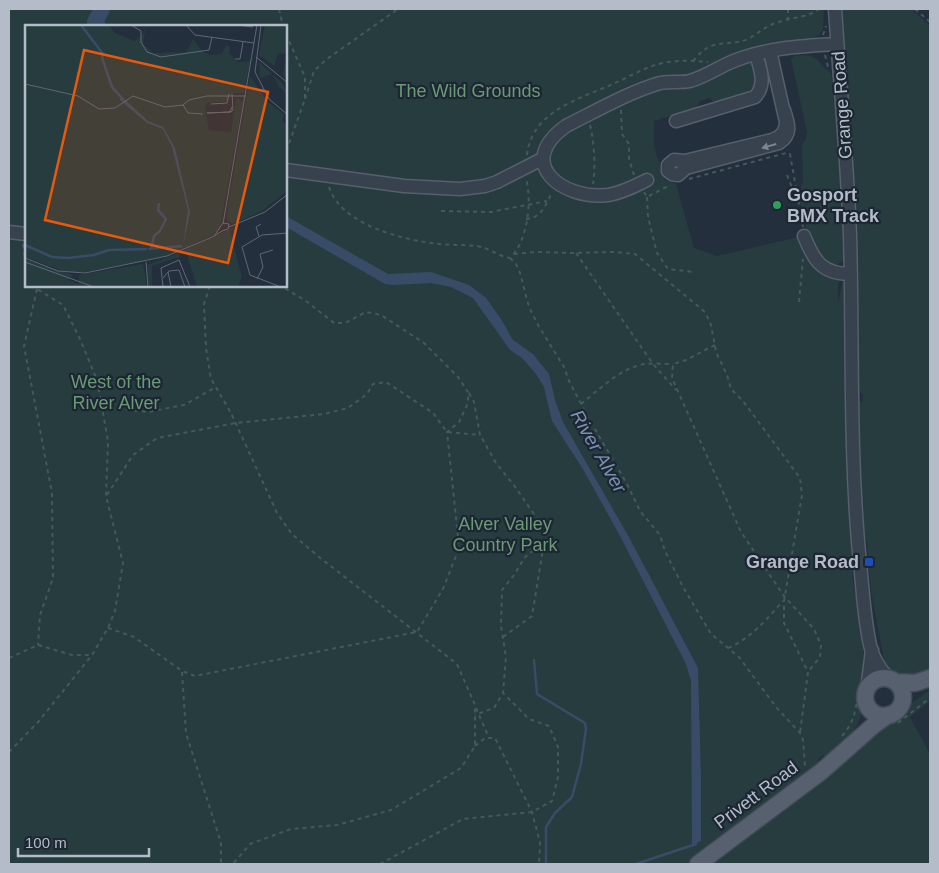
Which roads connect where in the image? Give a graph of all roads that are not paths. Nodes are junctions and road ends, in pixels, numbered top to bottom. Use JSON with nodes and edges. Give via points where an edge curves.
{"nodes":[{"id":1,"x":835,"y":9,"type":"edge"},
{"id":2,"x":837,"y":44,"type":"junction"},
{"id":3,"x":770,"y":51,"type":"junction"},
{"id":4,"x":756,"y":54,"type":"junction"},
{"id":5,"x":784,"y":110,"type":"junction"},
{"id":6,"x":676,"y":121,"type":"dead end"},
{"id":7,"x":542,"y":159,"type":"junction"},
{"id":8,"x":288,"y":170,"type":"edge"},
{"id":9,"x":644,"y":181,"type":"road end"},
{"id":10,"x":9,"y":232,"type":"edge"},
{"id":11,"x":24,"y":233,"type":"edge"},
{"id":12,"x":804,"y":236,"type":"road end"},
{"id":13,"x":851,"y":274,"type":"junction"},
{"id":14,"x":872,"y":650,"type":"junction"},
{"id":15,"x":930,"y":678,"type":"edge"},
{"id":16,"x":892,"y":680,"type":"junction"},
{"id":17,"x":930,"y":685,"type":"edge"},
{"id":18,"x":867,"y":697,"type":"junction"},
{"id":19,"x":902,"y":701,"type":"junction"},
{"id":20,"x":888,"y":715,"type":"junction"},
{"id":21,"x":838,"y":757,"type":"junction"},
{"id":22,"x":698,"y":864,"type":"edge"}],
"edges":[{"from":1,"to":2,"type":"street","name":"Grange Road"},
{"from":2,"to":3,"type":"street"},
{"from":2,"to":13,"type":"street","name":"Grange Road"},
{"from":3,"to":4,"type":"street"},
{"from":3,"to":5,"type":"street"},
{"from":4,"to":6,"type":"street","via":[[763,79],[755,97]]},
{"from":4,"to":7,"type":"street","via":[[689,81],[663,82],[648,87],[588,115],[557,132]]},
{"from":5,"to":5,"type":"street","one_way":true,"via":[[789,127],[786,137],[779,143],[686,168],[678,175],[668,170],[672,160],[685,161],[778,138],[786,127]]},
{"from":7,"to":8,"type":"street","via":[[485,186],[460,189],[404,186]]},
{"from":7,"to":9,"type":"street","via":[[543,167],[555,182],[576,192],[607,195]]},
{"from":10,"to":11,"type":"street"},
{"from":12,"to":13,"type":"street","via":[[812,255],[823,267],[839,274]]},
{"from":13,"to":14,"type":"street","name":"Grange Road","via":[[854,493]]},
{"from":14,"to":16,"type":"street","name":"Grange Road","via":[[880,670]]},
{"from":14,"to":18,"type":"street","name":"Grange Road"},
{"from":15,"to":16,"type":"main road","via":[[914,684]]},
{"from":16,"to":18,"type":"main road","via":[[872,682]]},
{"from":16,"to":19,"type":"main road","via":[[901,689]]},
{"from":17,"to":19,"type":"main road"},
{"from":18,"to":20,"type":"main road","via":[[876,714]]},
{"from":18,"to":21,"type":"main road","name":"Privett Road","via":[[867,712],[861,729]]},
{"from":19,"to":20,"type":"main road","via":[[899,709]]},
{"from":20,"to":21,"type":"main road","name":"Privett Road"},
{"from":21,"to":22,"type":"main road","name":"Privett Road"}]}
